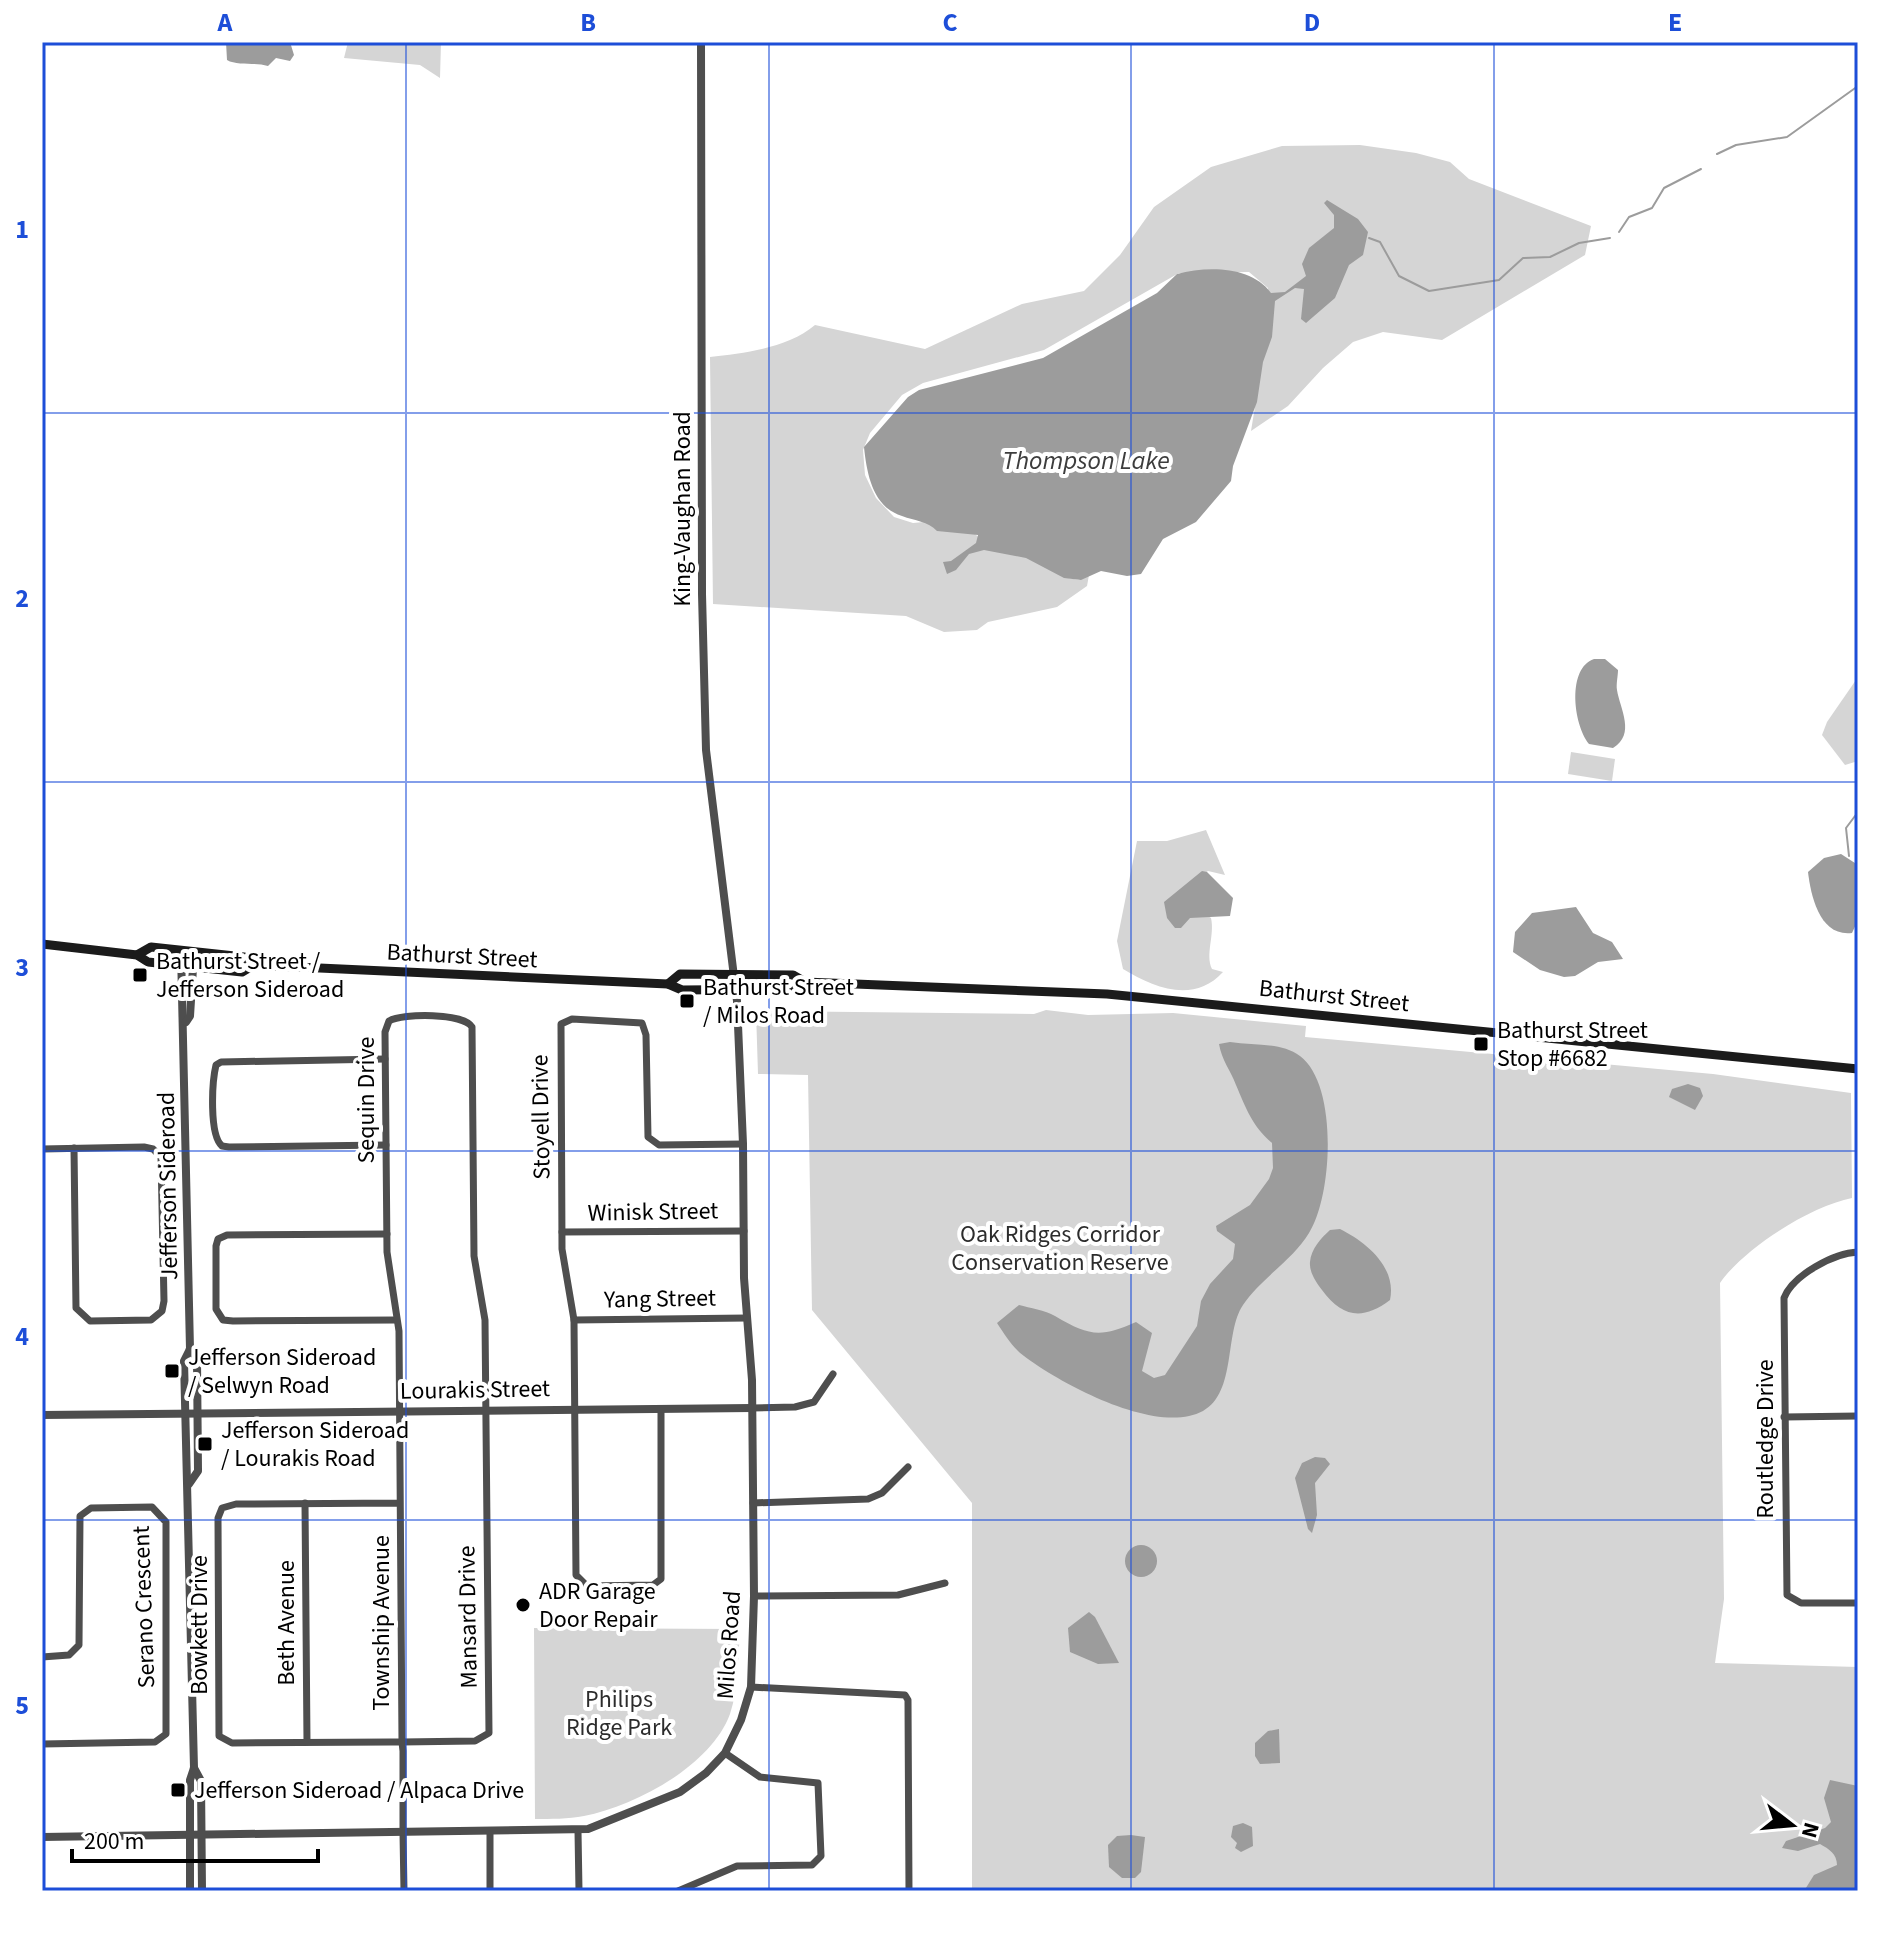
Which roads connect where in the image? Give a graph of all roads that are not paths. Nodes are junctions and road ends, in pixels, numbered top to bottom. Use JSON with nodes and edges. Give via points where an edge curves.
{"nodes":[{"id":1,"x":701,"y":42,"type":"edge"},
{"id":2,"x":42,"y":944,"type":"edge"},
{"id":3,"x":181,"y":951,"type":"junction"},
{"id":4,"x":194,"y":952,"type":"junction"},
{"id":5,"x":137,"y":955,"type":"junction"},
{"id":6,"x":254,"y":965,"type":"junction"},
{"id":7,"x":181,"y":966,"type":"junction"},
{"id":8,"x":193,"y":967,"type":"junction"},
{"id":9,"x":733,"y":975,"type":"junction"},
{"id":10,"x":805,"y":982,"type":"junction"},
{"id":11,"x":668,"y":984,"type":"junction"},
{"id":12,"x":734,"y":991,"type":"junction"},
{"id":13,"x":186,"y":1022,"type":"junction"},
{"id":14,"x":385,"y":1059,"type":"junction"},
{"id":15,"x":1858,"y":1069,"type":"edge"},
{"id":16,"x":743,"y":1144,"type":"junction"},
{"id":17,"x":386,"y":1145,"type":"junction"},
{"id":18,"x":74,"y":1148,"type":"junction"},
{"id":19,"x":42,"y":1149,"type":"edge"},
{"id":20,"x":744,"y":1231,"type":"junction"},
{"id":21,"x":562,"y":1232,"type":"junction"},
{"id":22,"x":387,"y":1234,"type":"junction"},
{"id":23,"x":1858,"y":1252,"type":"edge"},
{"id":24,"x":747,"y":1318,"type":"junction"},
{"id":25,"x":396,"y":1320,"type":"junction"},
{"id":26,"x":574,"y":1320,"type":"junction"},
{"id":27,"x":190,"y":1349,"type":"junction"},
{"id":28,"x":833,"y":1374,"type":"dead end"},
{"id":29,"x":752,"y":1408,"type":"junction"},
{"id":30,"x":574,"y":1409,"type":"junction"},
{"id":31,"x":661,"y":1409,"type":"junction"},
{"id":32,"x":399,"y":1411,"type":"junction"},
{"id":33,"x":486,"y":1411,"type":"junction"},
{"id":34,"x":184,"y":1413,"type":"junction"},
{"id":35,"x":198,"y":1413,"type":"junction"},
{"id":36,"x":42,"y":1415,"type":"edge"},
{"id":37,"x":1858,"y":1416,"type":"edge"},
{"id":38,"x":1784,"y":1417,"type":"junction"},
{"id":39,"x":908,"y":1467,"type":"dead end"},
{"id":40,"x":189,"y":1484,"type":"junction"},
{"id":41,"x":305,"y":1503,"type":"junction"},
{"id":42,"x":400,"y":1503,"type":"junction"},
{"id":43,"x":753,"y":1503,"type":"junction"},
{"id":44,"x":945,"y":1583,"type":"dead end"},
{"id":45,"x":754,"y":1596,"type":"junction"},
{"id":46,"x":1858,"y":1603,"type":"edge"},
{"id":47,"x":42,"y":1657,"type":"edge"},
{"id":48,"x":751,"y":1687,"type":"junction"},
{"id":49,"x":307,"y":1742,"type":"junction"},
{"id":50,"x":402,"y":1742,"type":"junction"},
{"id":51,"x":42,"y":1744,"type":"edge"},
{"id":52,"x":725,"y":1753,"type":"junction"},
{"id":53,"x":194,"y":1768,"type":"junction"},
{"id":54,"x":578,"y":1831,"type":"junction"},
{"id":55,"x":490,"y":1832,"type":"junction"},
{"id":56,"x":403,"y":1833,"type":"junction"},
{"id":57,"x":190,"y":1835,"type":"junction"},
{"id":58,"x":201,"y":1835,"type":"junction"},
{"id":59,"x":42,"y":1837,"type":"edge"},
{"id":60,"x":190,"y":1891,"type":"edge"},
{"id":61,"x":202,"y":1891,"type":"edge"},
{"id":62,"x":404,"y":1891,"type":"edge"},
{"id":63,"x":490,"y":1891,"type":"edge"},
{"id":64,"x":579,"y":1891,"type":"edge"},
{"id":65,"x":678,"y":1891,"type":"edge"},
{"id":66,"x":909,"y":1891,"type":"edge"}],
"edges":[{"from":1,"to":9,"type":"street","name":"King-Vaughan Road","via":[[703,671],[706,750]]},
{"from":2,"to":5,"type":"main road","name":"Bathurst Street"},
{"from":3,"to":4,"type":"main road","name":"Bathurst Street"},
{"from":3,"to":5,"type":"main road","name":"Bathurst Street","via":[[151,947]]},
{"from":3,"to":7,"type":"street","name":"Jefferson Sideroad"},
{"from":4,"to":6,"type":"main road","name":"Bathurst Street","via":[[244,957]]},
{"from":4,"to":8,"type":"street","name":"Jefferson Sideroad"},
{"from":5,"to":7,"type":"main road","name":"Bathurst Street","via":[[148,962]]},
{"from":6,"to":8,"type":"main road","name":"Bathurst Street","via":[[242,972]]},
{"from":6,"to":11,"type":"main road","name":"Bathurst Street"},
{"from":7,"to":8,"type":"main road","name":"Bathurst Street"},
{"from":7,"to":13,"type":"street","name":"Jefferson Sideroad","via":[[181,1015]]},
{"from":8,"to":13,"type":"street","name":"Jefferson Sideroad"},
{"from":9,"to":10,"type":"main road","name":"Bathurst Street","via":[[793,975]]},
{"from":9,"to":11,"type":"main road","name":"Bathurst Street","via":[[680,974]]},
{"from":9,"to":12,"type":"street","name":"King-Vaughan Road"},
{"from":10,"to":12,"type":"main road","name":"Bathurst Street","via":[[795,989]]},
{"from":10,"to":15,"type":"main road","name":"Bathurst Street","via":[[1107,994]]},
{"from":11,"to":12,"type":"main road","name":"Bathurst Street","via":[[682,990]]},
{"from":12,"to":16,"type":"street","name":"Milos Road"},
{"from":13,"to":27,"type":"street","name":"Jefferson Sideroad"},
{"from":14,"to":17,"type":"street","name":"Sequin Drive"},
{"from":14,"to":17,"type":"street","via":[[221,1062],[214,1076],[214,1136],[229,1147]]},
{"from":14,"to":33,"type":"street","name":"Sequin Drive","via":[[386,1025],[394,1018],[459,1017],[472,1027],[474,1256],[485,1320]]},
{"from":16,"to":20,"type":"street","name":"Milos Road"},
{"from":16,"to":21,"type":"street","name":"Stoyell Drive","via":[[651,1142],[646,1028],[636,1021],[565,1020],[560,1032]]},
{"from":17,"to":22,"type":"street","name":"Sequin Drive"},
{"from":18,"to":18,"type":"street","via":[[76,1308],[90,1321],[151,1320],[164,1301],[161,1157],[144,1147]]},
{"from":18,"to":19,"type":"street"},
{"from":20,"to":21,"type":"street","name":"Winisk Street"},
{"from":20,"to":24,"type":"street","name":"Milos Road"},
{"from":21,"to":26,"type":"street","name":"Stoyell Drive"},
{"from":22,"to":25,"type":"street","name":"Sequin Drive"},
{"from":22,"to":25,"type":"street","via":[[227,1235],[216,1246],[216,1309],[223,1320],[233,1321]]},
{"from":23,"to":38,"type":"street","name":"Routledge Drive","via":[[1834,1258],[1785,1294]]},
{"from":24,"to":26,"type":"street","name":"Yang Street"},
{"from":24,"to":29,"type":"street","name":"Milos Road"},
{"from":25,"to":32,"type":"street","name":"Sequin Drive"},
{"from":26,"to":30,"type":"street","name":"Stoyell Drive"},
{"from":27,"to":34,"type":"street","name":"Jefferson Sideroad","via":[[184,1361]]},
{"from":27,"to":35,"type":"street","name":"Jefferson Sideroad","via":[[197,1359]]},
{"from":28,"to":29,"type":"street","via":[[814,1402]]},
{"from":29,"to":31,"type":"street","name":"Lourakis Street"},
{"from":29,"to":43,"type":"street","name":"Milos Road"},
{"from":30,"to":31,"type":"street","name":"Lourakis Street"},
{"from":30,"to":31,"type":"street","name":"Stoyell Drive","via":[[576,1575],[587,1586],[653,1585],[661,1579]]},
{"from":30,"to":33,"type":"street","name":"Lourakis Street"},
{"from":32,"to":33,"type":"street","name":"Lourakis Street"},
{"from":32,"to":35,"type":"street","name":"Lourakis Street"},
{"from":32,"to":42,"type":"street","name":"Township Avenue"},
{"from":33,"to":50,"type":"street","name":"Mansard Drive","via":[[489,1733],[475,1741]]},
{"from":34,"to":35,"type":"street","name":"Lourakis Street"},
{"from":34,"to":36,"type":"street","name":"Lourakis Street"},
{"from":34,"to":40,"type":"street","name":"Jefferson Sideroad"},
{"from":35,"to":40,"type":"street","name":"Jefferson Sideroad","via":[[198,1471]]},
{"from":37,"to":38,"type":"street"},
{"from":38,"to":46,"type":"street","name":"Routledge Drive","via":[[1787,1595],[1801,1603]]},
{"from":39,"to":43,"type":"street","via":[[882,1493],[868,1499]]},
{"from":40,"to":53,"type":"street","name":"Jefferson Sideroad"},
{"from":41,"to":42,"type":"street","name":"Bowkett Drive"},
{"from":41,"to":49,"type":"street","name":"Beth Avenue"},
{"from":41,"to":49,"type":"street","name":"Bowkett Drive","via":[[236,1504],[219,1513],[219,1736],[232,1743]]},
{"from":42,"to":50,"type":"street","name":"Township Avenue"},
{"from":43,"to":45,"type":"street","name":"Milos Road"},
{"from":44,"to":45,"type":"street","via":[[898,1595]]},
{"from":45,"to":48,"type":"street","name":"Milos Road"},
{"from":47,"to":51,"type":"street","name":"Serano Crescent","via":[[69,1655],[79,1645],[78,1524],[85,1510],[158,1510],[166,1522],[166,1734],[155,1742]]},
{"from":48,"to":52,"type":"street","name":"Milos Road"},
{"from":48,"to":66,"type":"street","via":[[905,1695]]},
{"from":49,"to":50,"type":"street","name":"Bowkett Drive"},
{"from":50,"to":56,"type":"street","name":"Township Avenue"},
{"from":52,"to":54,"type":"street","name":"Milos Road","via":[[680,1792]]},
{"from":52,"to":65,"type":"street","via":[[760,1777],[818,1783],[821,1856],[812,1865],[726,1868]]},
{"from":53,"to":57,"type":"street","name":"Jefferson Sideroad"},
{"from":53,"to":58,"type":"street","name":"Jefferson Sideroad","via":[[201,1781]]},
{"from":54,"to":55,"type":"street","name":"Milos Road"},
{"from":54,"to":64,"type":"street"},
{"from":55,"to":56,"type":"street","name":"Milos Road"},
{"from":55,"to":63,"type":"street"},
{"from":56,"to":58,"type":"street","name":"Milos Road"},
{"from":56,"to":62,"type":"street","name":"Township Avenue"},
{"from":57,"to":58,"type":"street","name":"Milos Road"},
{"from":57,"to":59,"type":"street","name":"Milos Road"},
{"from":57,"to":60,"type":"street","name":"Jefferson Sideroad"},
{"from":58,"to":61,"type":"street","name":"Jefferson Sideroad"}]}
